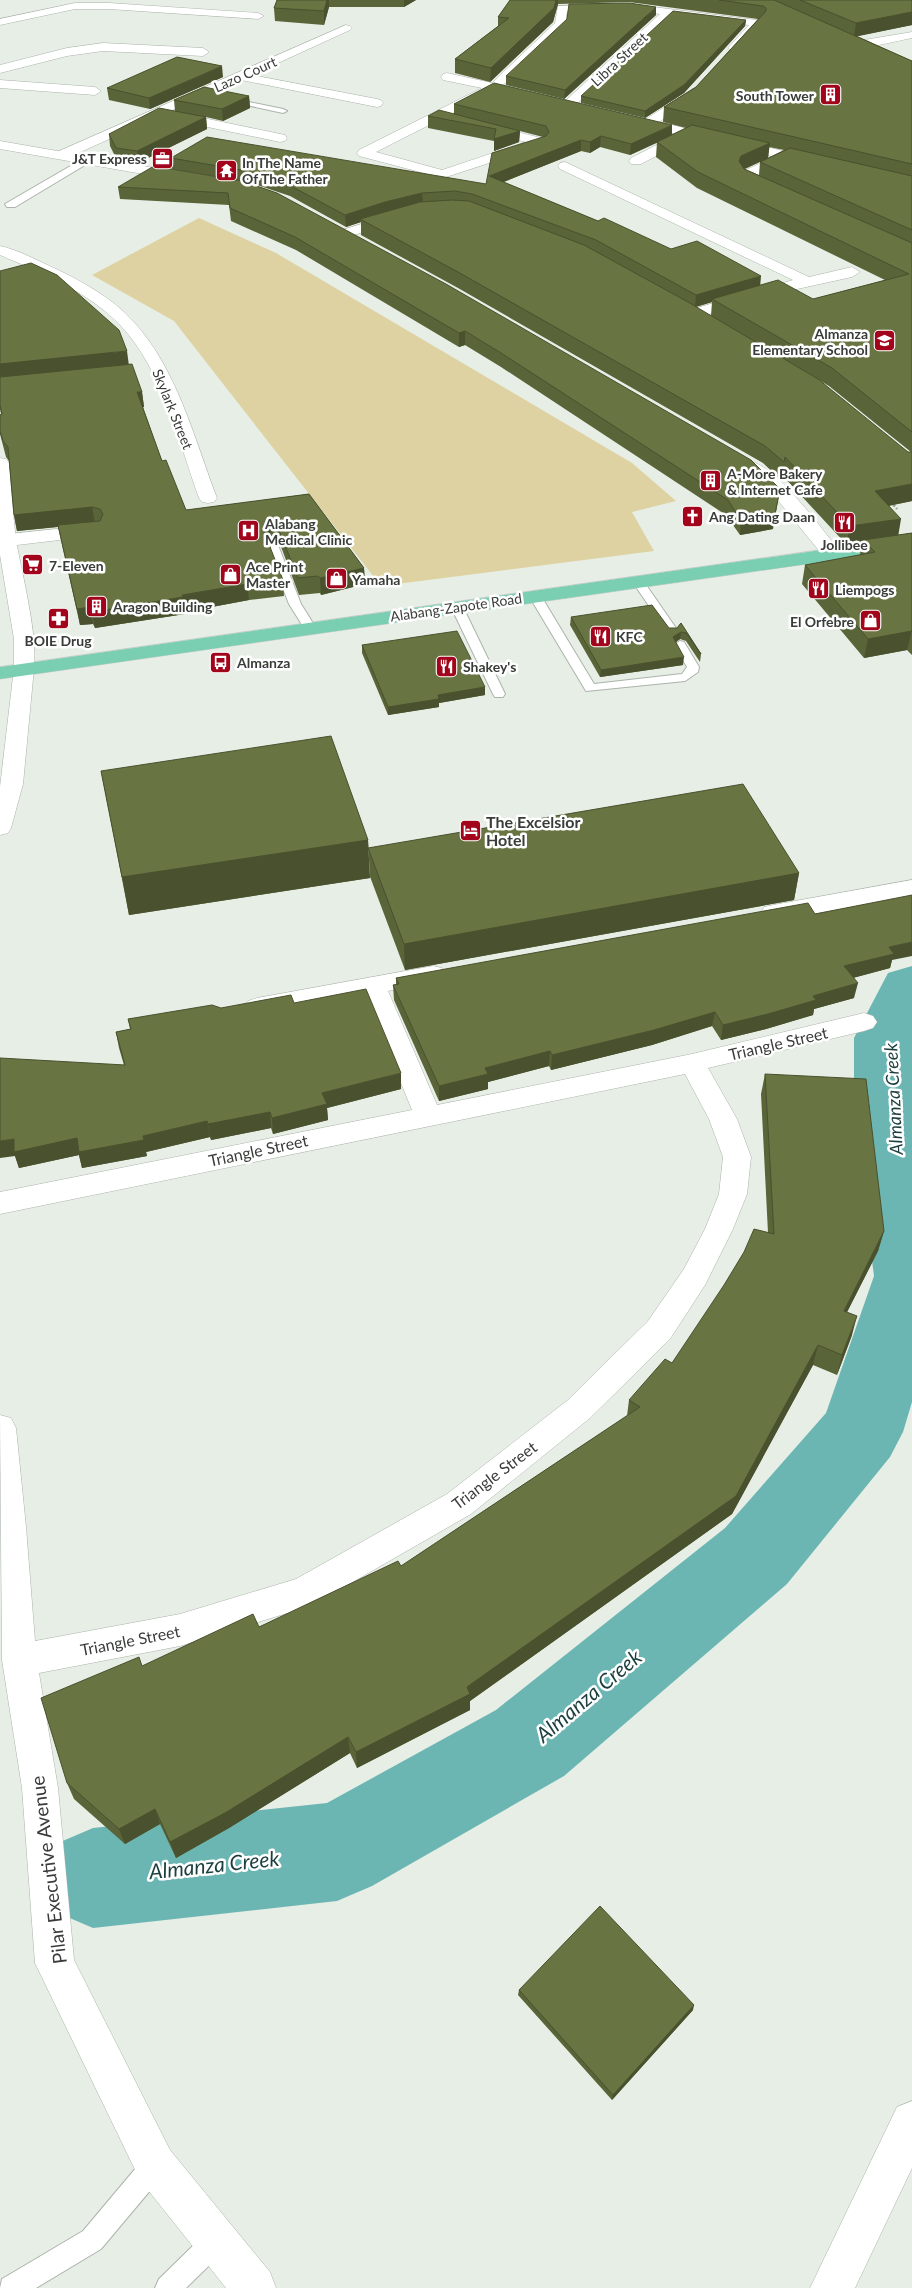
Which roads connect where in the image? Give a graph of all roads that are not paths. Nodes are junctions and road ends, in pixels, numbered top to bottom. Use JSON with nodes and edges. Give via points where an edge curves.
{"nodes":[{"id":1,"x":670,"y":11,"type":"junction"},
{"id":2,"x":258,"y":16,"type":"dead end"},
{"id":3,"x":0,"y":22,"type":"edge"},
{"id":4,"x":346,"y":28,"type":"dead end"},
{"id":5,"x":820,"y":29,"type":"edge"},
{"id":6,"x":912,"y":35,"type":"edge"},
{"id":7,"x":203,"y":52,"type":"dead end"},
{"id":8,"x":723,"y":60,"type":"edge"},
{"id":9,"x":0,"y":69,"type":"edge"},
{"id":10,"x":241,"y":76,"type":"junction"},
{"id":11,"x":447,"y":77,"type":"dead end"},
{"id":12,"x":703,"y":82,"type":"edge"},
{"id":13,"x":0,"y":84,"type":"edge"},
{"id":14,"x":494,"y":87,"type":"junction"},
{"id":15,"x":512,"y":91,"type":"edge"},
{"id":16,"x":95,"y":92,"type":"dead end"},
{"id":17,"x":220,"y":97,"type":"edge"},
{"id":18,"x":377,"y":103,"type":"dead end"},
{"id":19,"x":586,"y":109,"type":"edge"},
{"id":20,"x":284,"y":111,"type":"dead end"},
{"id":21,"x":158,"y":113,"type":"junction"},
{"id":22,"x":439,"y":116,"type":"junction"},
{"id":23,"x":622,"y":117,"type":"edge"},
{"id":24,"x":649,"y":123,"type":"junction"},
{"id":25,"x":690,"y":133,"type":"junction"},
{"id":26,"x":280,"y":138,"type":"dead end"},
{"id":27,"x":0,"y":145,"type":"edge"},
{"id":28,"x":62,"y":156,"type":"junction"},
{"id":29,"x":788,"y":156,"type":"junction"},
{"id":30,"x":86,"y":160,"type":"junction"},
{"id":31,"x":636,"y":161,"type":"edge"},
{"id":32,"x":826,"y":165,"type":"edge"},
{"id":33,"x":565,"y":166,"type":"edge"},
{"id":34,"x":200,"y":180,"type":"edge"},
{"id":35,"x":786,"y":199,"type":"edge"},
{"id":36,"x":10,"y":204,"type":"dead end"},
{"id":37,"x":411,"y":213,"type":"edge"},
{"id":38,"x":327,"y":224,"type":"edge"},
{"id":39,"x":344,"y":234,"type":"junction"},
{"id":40,"x":361,"y":243,"type":"edge"},
{"id":41,"x":0,"y":250,"type":"edge"},
{"id":42,"x":852,"y":272,"type":"edge"},
{"id":43,"x":806,"y":281,"type":"junction"},
{"id":44,"x":778,"y":289,"type":"edge"},
{"id":45,"x":760,"y":295,"type":"edge"},
{"id":46,"x":676,"y":304,"type":"edge"},
{"id":47,"x":693,"y":314,"type":"junction"},
{"id":48,"x":710,"y":324,"type":"edge"},
{"id":49,"x":159,"y":370,"type":"junction"},
{"id":50,"x":139,"y":372,"type":"dead end"},
{"id":51,"x":740,"y":459,"type":"edge"},
{"id":52,"x":0,"y":463,"type":"edge"},
{"id":53,"x":208,"y":498,"type":"dead end"},
{"id":54,"x":94,"y":531,"type":"edge"},
{"id":55,"x":3,"y":540,"type":"edge"},
{"id":56,"x":912,"y":543,"type":"edge"},
{"id":57,"x":272,"y":545,"type":"edge"},
{"id":58,"x":832,"y":554,"type":"junction"},
{"id":59,"x":638,"y":581,"type":"junction"},
{"id":60,"x":535,"y":596,"type":"junction"},
{"id":61,"x":457,"y":607,"type":"junction"},
{"id":62,"x":310,"y":628,"type":"junction"},
{"id":63,"x":672,"y":631,"type":"edge"},
{"id":64,"x":680,"y":645,"type":"edge"},
{"id":65,"x":24,"y":668,"type":"junction"},
{"id":66,"x":0,"y":672,"type":"edge"},
{"id":67,"x":590,"y":688,"type":"joint"},
{"id":68,"x":498,"y":694,"type":"dead end"},
{"id":69,"x":0,"y":828,"type":"edge"},
{"id":70,"x":912,"y":888,"type":"edge"},
{"id":71,"x":755,"y":916,"type":"edge"},
{"id":72,"x":452,"y":971,"type":"edge"},
{"id":73,"x":373,"y":985,"type":"junction"},
{"id":74,"x":236,"y":1011,"type":"edge"},
{"id":75,"x":864,"y":1022,"type":"dead end"},
{"id":76,"x":692,"y":1063,"type":"junction"},
{"id":77,"x":428,"y":1115,"type":"junction"},
{"id":78,"x":0,"y":1202,"type":"edge"},
{"id":79,"x":0,"y":1428,"type":"edge"},
{"id":80,"x":20,"y":1660,"type":"junction"},
{"id":81,"x":912,"y":2122,"type":"edge"},
{"id":82,"x":155,"y":2165,"type":"junction"},
{"id":83,"x":216,"y":2241,"type":"junction"},
{"id":84,"x":11,"y":2288,"type":"edge"},
{"id":85,"x":168,"y":2288,"type":"edge"},
{"id":86,"x":254,"y":2288,"type":"edge"},
{"id":87,"x":832,"y":2288,"type":"edge"}],
"edges":[{"from":1,"to":8,"type":"street","via":[[757,23]]},
{"from":1,"to":14,"type":"street","via":[[629,7],[562,8],[561,24]]},
{"from":1,"to":19,"type":"street","name":"Libra Street","via":[[606,72],[563,104]]},
{"from":2,"to":3,"type":"street","via":[[75,6]]},
{"from":4,"to":10,"type":"street","name":"Lazo Court"},
{"from":5,"to":6,"type":"street","via":[[860,44]]},
{"from":7,"to":9,"type":"street","via":[[103,47],[67,52]]},
{"from":10,"to":18,"type":"street"},
{"from":10,"to":21,"type":"street","name":"Lazo Court"},
{"from":11,"to":14,"type":"street"},
{"from":12,"to":24,"type":"street","via":[[689,97]]},
{"from":13,"to":16,"type":"street"},
{"from":14,"to":15,"type":"street"},
{"from":14,"to":22,"type":"street"},
{"from":17,"to":20,"type":"lane"},
{"from":21,"to":26,"type":"street"},
{"from":21,"to":28,"type":"street","name":"Lazo Court"},
{"from":22,"to":22,"type":"street","via":[[364,154],[443,174],[540,142]]},
{"from":23,"to":24,"type":"street"},
{"from":24,"to":25,"type":"street"},
{"from":25,"to":29,"type":"street"},
{"from":25,"to":31,"type":"street"},
{"from":27,"to":28,"type":"street"},
{"from":28,"to":30,"type":"street"},
{"from":29,"to":32,"type":"street"},
{"from":29,"to":35,"type":"street","via":[[746,175],[749,180]]},
{"from":30,"to":34,"type":"street"},
{"from":30,"to":36,"type":"street"},
{"from":33,"to":43,"type":"street"},
{"from":37,"to":39,"type":"street"},
{"from":38,"to":39,"type":"street"},
{"from":39,"to":40,"type":"street"},
{"from":41,"to":49,"type":"street","name":"Skylark Street","via":[[88,293],[116,314],[137,335]]},
{"from":42,"to":43,"type":"street"},
{"from":43,"to":44,"type":"street"},
{"from":45,"to":47,"type":"street"},
{"from":46,"to":47,"type":"street"},
{"from":47,"to":48,"type":"street"},
{"from":49,"to":50,"type":"street"},
{"from":49,"to":53,"type":"street","name":"Skylark Street"},
{"from":51,"to":58,"type":"street","via":[[777,488]]},
{"from":52,"to":55,"type":"street"},
{"from":54,"to":55,"type":"street"},
{"from":55,"to":65,"type":"street","via":[[24,639]]},
{"from":56,"to":58,"type":"highway","name":"Alabang-Zapote Road"},
{"from":57,"to":62,"type":"lane","via":[[295,604]]},
{"from":58,"to":59,"type":"highway","name":"Alabang-Zapote Road"},
{"from":59,"to":60,"type":"highway","name":"Alabang-Zapote Road"},
{"from":59,"to":63,"type":"lane"},
{"from":60,"to":61,"type":"highway","name":"Alabang-Zapote Road"},
{"from":60,"to":67,"type":"lane"},
{"from":61,"to":62,"type":"highway","name":"Alabang-Zapote Road"},
{"from":61,"to":68,"type":"lane"},
{"from":62,"to":65,"type":"highway","name":"Alabang-Zapote Road"},
{"from":64,"to":67,"type":"lane","via":[[693,667],[685,677]]},
{"from":65,"to":66,"type":"highway","name":"Alabang-Zapote Road"},
{"from":65,"to":69,"type":"street","via":[[12,784]]},
{"from":70,"to":71,"type":"street"},
{"from":72,"to":73,"type":"street"},
{"from":73,"to":74,"type":"street"},
{"from":73,"to":77,"type":"street"},
{"from":75,"to":76,"type":"street","name":"Triangle Street"},
{"from":76,"to":77,"type":"street","name":"Triangle Street"},
{"from":76,"to":80,"type":"street","name":"Triangle Street","via":[[723,1119],[738,1156],[733,1194],[695,1277],[659,1330],[579,1409],[459,1504],[304,1592],[180,1630]]},
{"from":77,"to":78,"type":"street","name":"Triangle Street"},
{"from":79,"to":80,"type":"street","name":"Pilar Executive Avenue"},
{"from":80,"to":82,"type":"street","name":"Pilar Executive Avenue","via":[[40,1788],[55,1963]]},
{"from":81,"to":87,"type":"street"},
{"from":82,"to":83,"type":"street","name":"Pilar Executive Avenue"},
{"from":82,"to":84,"type":"lane","via":[[92,2240]]},
{"from":83,"to":85,"type":"lane"},
{"from":83,"to":86,"type":"street","name":"Pilar Executive Avenue"}]}
